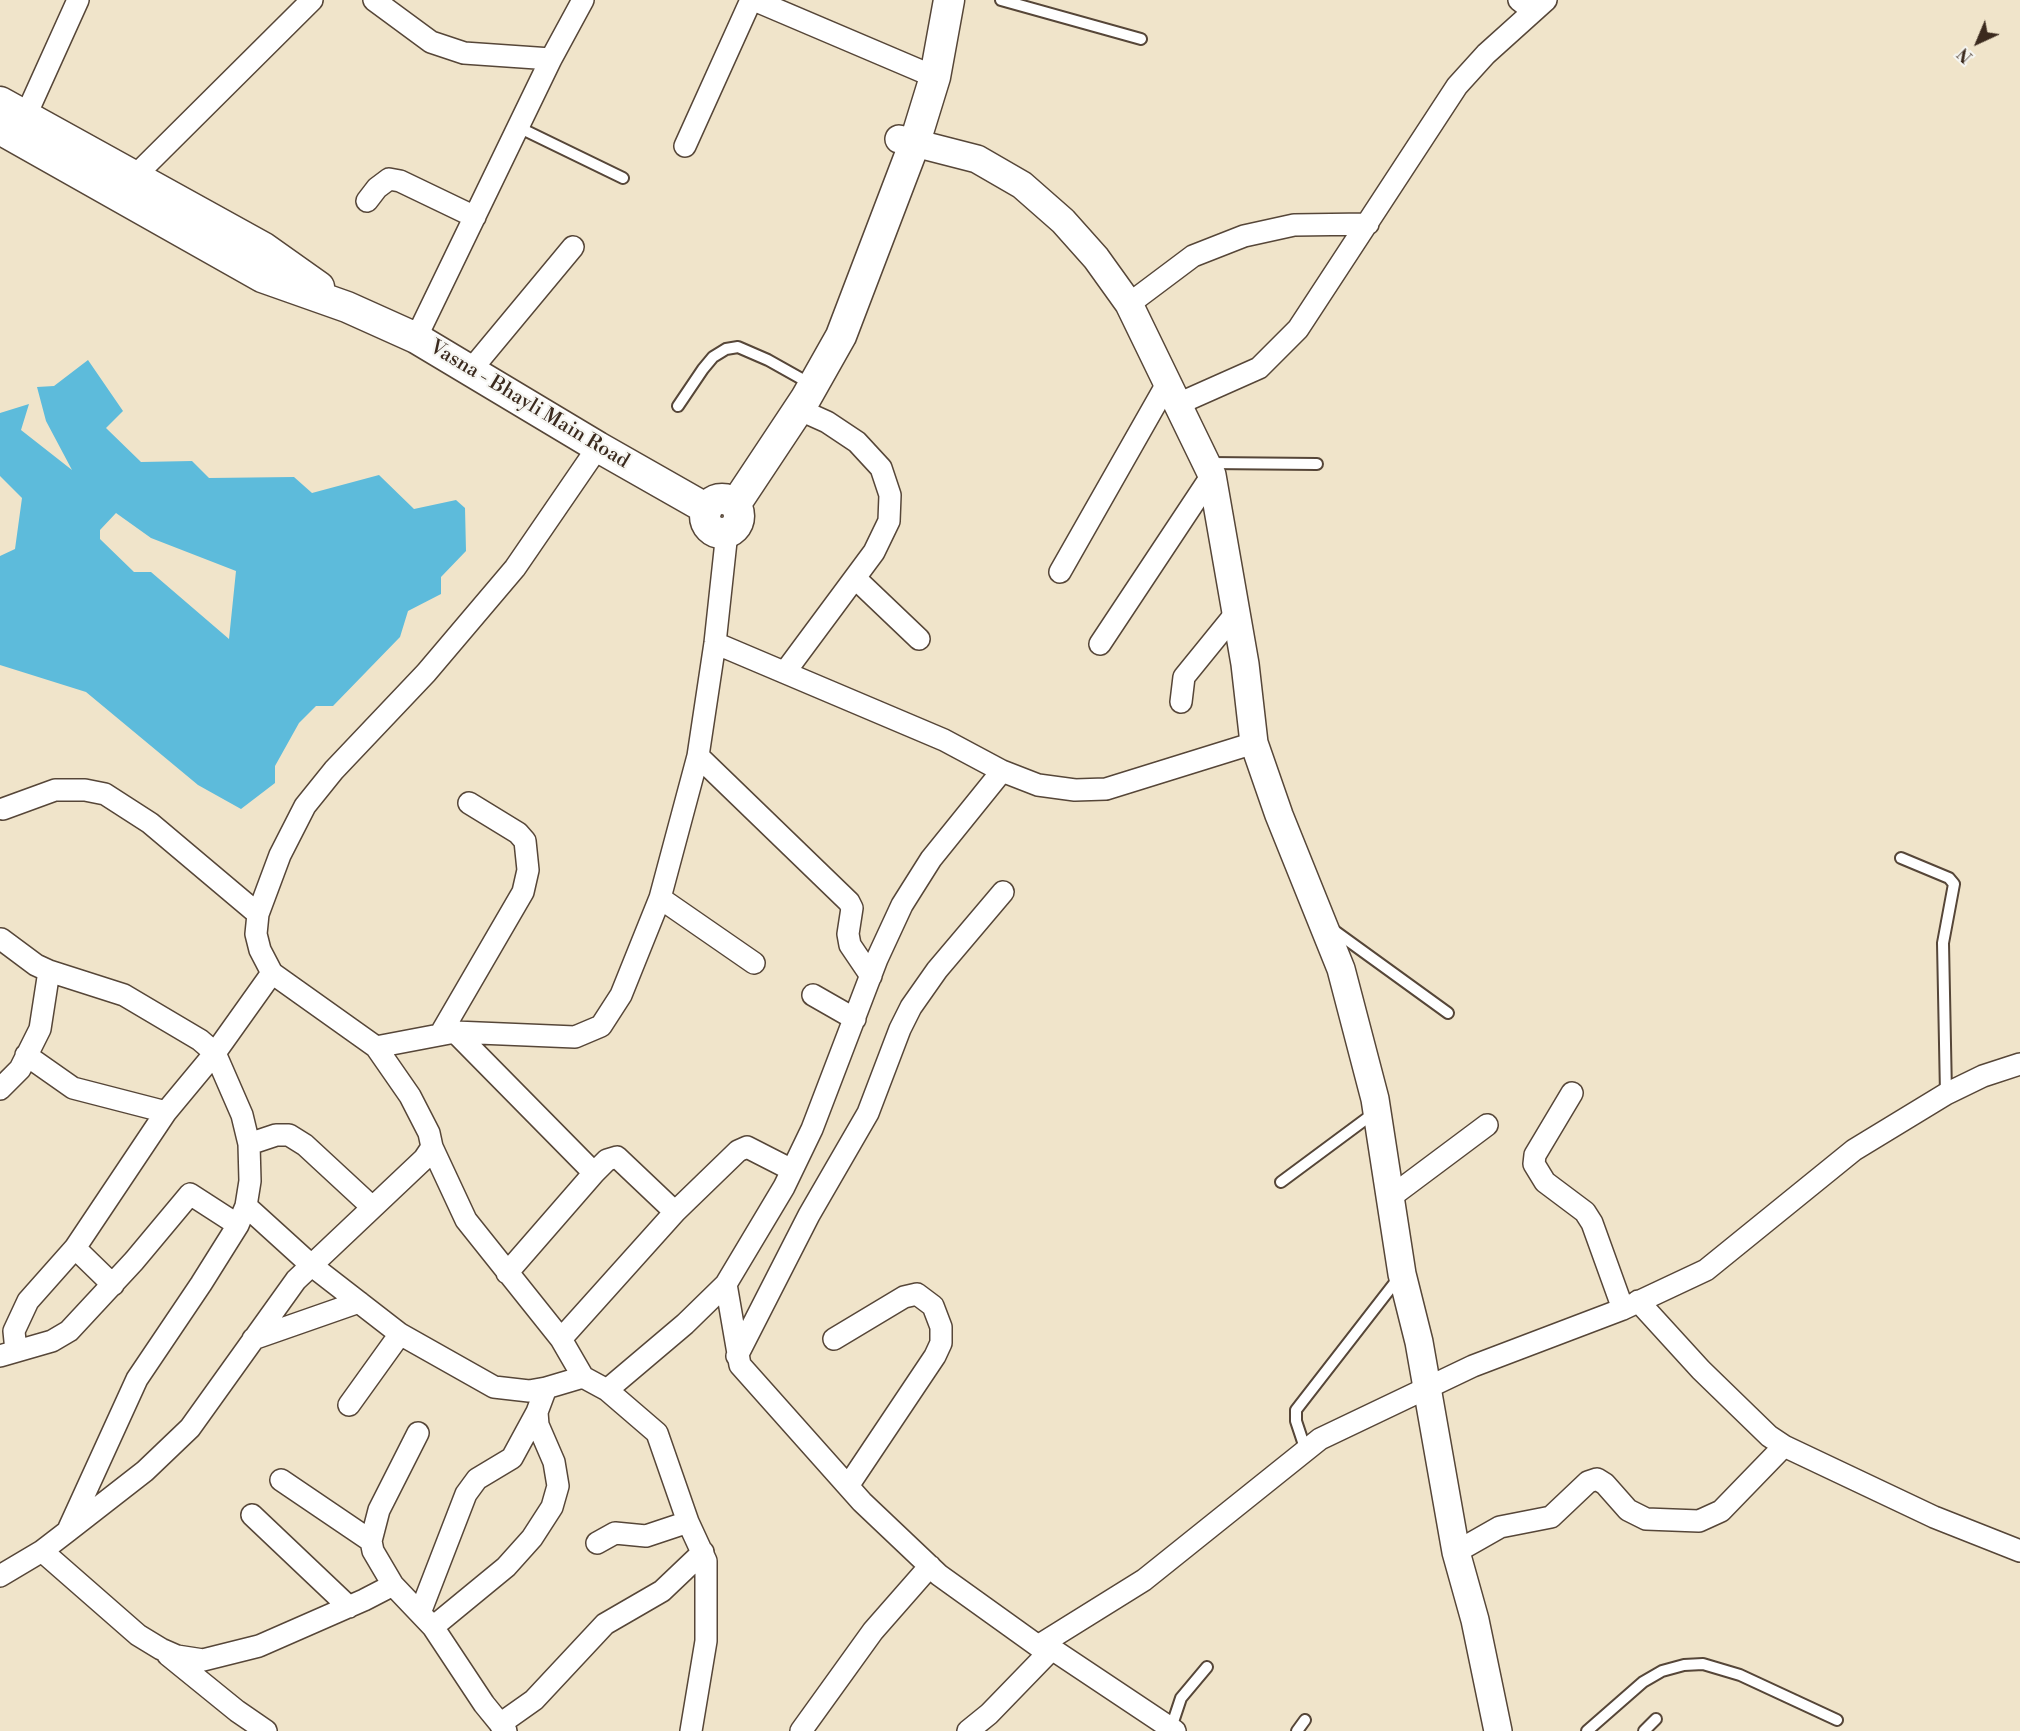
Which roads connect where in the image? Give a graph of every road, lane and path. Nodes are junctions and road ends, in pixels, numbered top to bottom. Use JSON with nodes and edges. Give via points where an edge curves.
{"nodes":[{"id":1,"x":78,"y":0,"type":"edge"},
{"id":2,"x":312,"y":0,"type":"edge"},
{"id":3,"x":374,"y":0,"type":"edge"},
{"id":4,"x":583,"y":0,"type":"edge"},
{"id":5,"x":752,"y":0,"type":"edge"},
{"id":6,"x":929,"y":0,"type":"edge"},
{"id":7,"x":949,"y":0,"type":"edge"},
{"id":8,"x":1001,"y":0,"type":"edge"},
{"id":9,"x":1533,"y":4,"type":"edge"},
{"id":10,"x":1141,"y":39,"type":"dead end"},
{"id":11,"x":551,"y":59,"type":"junction"},
{"id":12,"x":927,"y":73,"type":"junction"},
{"id":13,"x":13,"y":108,"type":"edge"},
{"id":14,"x":518,"y":128,"type":"junction"},
{"id":15,"x":0,"y":129,"type":"edge"},
{"id":16,"x":907,"y":140,"type":"junction"},
{"id":17,"x":685,"y":146,"type":"dead end"},
{"id":18,"x":135,"y":176,"type":"junction"},
{"id":19,"x":623,"y":178,"type":"dead end"},
{"id":20,"x":367,"y":201,"type":"dead end"},
{"id":21,"x":475,"y":217,"type":"junction"},
{"id":22,"x":1368,"y":224,"type":"junction"},
{"id":23,"x":573,"y":247,"type":"dead end"},
{"id":24,"x":1129,"y":304,"type":"junction"},
{"id":25,"x":347,"y":307,"type":"junction"},
{"id":26,"x":416,"y":339,"type":"junction"},
{"id":27,"x":470,"y":371,"type":"junction"},
{"id":28,"x":1173,"y":393,"type":"junction"},
{"id":29,"x":804,"y":397,"type":"junction"},
{"id":30,"x":678,"y":406,"type":"dead end"},
{"id":31,"x":598,"y":447,"type":"junction"},
{"id":32,"x":1317,"y":464,"type":"dead end"},
{"id":33,"x":1209,"y":469,"type":"junction"},
{"id":34,"x":723,"y":515,"type":"junction"},
{"id":35,"x":1060,"y":572,"type":"dead end"},
{"id":36,"x":855,"y":578,"type":"junction"},
{"id":37,"x":1236,"y":614,"type":"junction"},
{"id":38,"x":919,"y":639,"type":"dead end"},
{"id":39,"x":715,"y":643,"type":"junction"},
{"id":40,"x":1100,"y":644,"type":"dead end"},
{"id":41,"x":785,"y":672,"type":"junction"},
{"id":42,"x":1181,"y":702,"type":"dead end"},
{"id":43,"x":1254,"y":743,"type":"junction"},
{"id":44,"x":698,"y":756,"type":"junction"},
{"id":45,"x":1002,"y":771,"type":"junction"},
{"id":46,"x":469,"y":803,"type":"dead end"},
{"id":47,"x":3,"y":809,"type":"dead end"},
{"id":48,"x":1901,"y":858,"type":"dead end"},
{"id":49,"x":1004,"y":892,"type":"dead end"},
{"id":50,"x":660,"y":898,"type":"junction"},
{"id":51,"x":258,"y":914,"type":"junction"},
{"id":52,"x":1324,"y":923,"type":"junction"},
{"id":53,"x":1,"y":939,"type":"edge"},
{"id":54,"x":754,"y":963,"type":"dead end"},
{"id":55,"x":49,"y":971,"type":"junction"},
{"id":56,"x":273,"y":973,"type":"junction"},
{"id":57,"x":871,"y":976,"type":"junction"},
{"id":58,"x":813,"y":995,"type":"dead end"},
{"id":59,"x":1449,"y":1013,"type":"dead end"},
{"id":60,"x":855,"y":1019,"type":"junction"},
{"id":61,"x":448,"y":1032,"type":"junction"},
{"id":62,"x":376,"y":1047,"type":"junction"},
{"id":63,"x":215,"y":1053,"type":"junction"},
{"id":64,"x":26,"y":1055,"type":"junction"},
{"id":65,"x":2020,"y":1064,"type":"edge"},
{"id":66,"x":0,"y":1089,"type":"edge"},
{"id":67,"x":1572,"y":1093,"type":"dead end"},
{"id":68,"x":1946,"y":1094,"type":"junction"},
{"id":69,"x":1377,"y":1111,"type":"junction"},
{"id":70,"x":166,"y":1112,"type":"junction"},
{"id":71,"x":1487,"y":1125,"type":"dead end"},
{"id":72,"x":249,"y":1144,"type":"junction"},
{"id":73,"x":432,"y":1147,"type":"junction"},
{"id":74,"x":792,"y":1170,"type":"junction"},
{"id":75,"x":594,"y":1173,"type":"junction"},
{"id":76,"x":1281,"y":1182,"type":"dead end"},
{"id":77,"x":1392,"y":1196,"type":"junction"},
{"id":78,"x":372,"y":1207,"type":"junction"},
{"id":79,"x":675,"y":1212,"type":"junction"},
{"id":80,"x":242,"y":1216,"type":"junction"},
{"id":81,"x":75,"y":1248,"type":"junction"},
{"id":82,"x":310,"y":1265,"type":"junction"},
{"id":83,"x":507,"y":1273,"type":"junction"},
{"id":84,"x":1402,"y":1274,"type":"junction"},
{"id":85,"x":726,"y":1284,"type":"junction"},
{"id":86,"x":113,"y":1285,"type":"junction"},
{"id":87,"x":359,"y":1302,"type":"junction"},
{"id":88,"x":1631,"y":1305,"type":"junction"},
{"id":89,"x":400,"y":1334,"type":"junction"},
{"id":90,"x":253,"y":1339,"type":"junction"},
{"id":91,"x":561,"y":1339,"type":"junction"},
{"id":92,"x":834,"y":1339,"type":"dead end"},
{"id":93,"x":8,"y":1353,"type":"edge"},
{"id":94,"x":737,"y":1356,"type":"junction"},
{"id":95,"x":584,"y":1377,"type":"junction"},
{"id":96,"x":546,"y":1388,"type":"junction"},
{"id":97,"x":1426,"y":1388,"type":"junction"},
{"id":98,"x":607,"y":1390,"type":"junction"},
{"id":99,"x":349,"y":1405,"type":"dead end"},
{"id":100,"x":537,"y":1412,"type":"junction"},
{"id":101,"x":418,"y":1433,"type":"dead end"},
{"id":102,"x":1784,"y":1446,"type":"junction"},
{"id":103,"x":1306,"y":1451,"type":"junction"},
{"id":104,"x":281,"y":1480,"type":"dead end"},
{"id":105,"x":855,"y":1494,"type":"junction"},
{"id":106,"x":252,"y":1515,"type":"dead end"},
{"id":107,"x":688,"y":1522,"type":"junction"},
{"id":108,"x":68,"y":1531,"type":"junction"},
{"id":109,"x":371,"y":1541,"type":"junction"},
{"id":110,"x":597,"y":1543,"type":"dead end"},
{"id":111,"x":42,"y":1551,"type":"junction"},
{"id":112,"x":2020,"y":1551,"type":"edge"},
{"id":113,"x":703,"y":1552,"type":"junction"},
{"id":114,"x":1456,"y":1552,"type":"junction"},
{"id":115,"x":930,"y":1566,"type":"junction"},
{"id":116,"x":0,"y":1576,"type":"edge"},
{"id":117,"x":393,"y":1585,"type":"junction"},
{"id":118,"x":349,"y":1607,"type":"junction"},
{"id":119,"x":427,"y":1620,"type":"junction"},
{"id":120,"x":1045,"y":1648,"type":"junction"},
{"id":121,"x":160,"y":1649,"type":"junction"},
{"id":122,"x":1208,"y":1667,"type":"dead end"},
{"id":123,"x":1656,"y":1719,"type":"dead end"},
{"id":124,"x":1305,"y":1720,"type":"dead end"},
{"id":125,"x":1837,"y":1720,"type":"dead end"},
{"id":126,"x":691,"y":1726,"type":"edge"},
{"id":127,"x":503,"y":1727,"type":"edge"},
{"id":128,"x":1173,"y":1730,"type":"edge"},
{"id":129,"x":266,"y":1731,"type":"edge"},
{"id":130,"x":801,"y":1731,"type":"edge"},
{"id":131,"x":968,"y":1731,"type":"edge"},
{"id":132,"x":1297,"y":1731,"type":"edge"},
{"id":133,"x":1498,"y":1731,"type":"edge"},
{"id":134,"x":1587,"y":1731,"type":"edge"},
{"id":135,"x":1644,"y":1731,"type":"edge"}],
"edges":[{"from":1,"to":13,"type":"street"},
{"from":2,"to":18,"type":"street"},
{"from":3,"to":11,"type":"street","via":[[430,42],[453,50]]},
{"from":4,"to":11,"type":"street"},
{"from":5,"to":12,"type":"street"},
{"from":5,"to":17,"type":"street"},
{"from":6,"to":12,"type":"main road"},
{"from":7,"to":12,"type":"main road"},
{"from":8,"to":10,"type":"lane"},
{"from":9,"to":22,"type":"street","via":[[1457,86]]},
{"from":11,"to":14,"type":"street"},
{"from":12,"to":16,"type":"main road"},
{"from":13,"to":18,"type":"main road","name":"Vasna - Bhayli Main Road"},
{"from":14,"to":19,"type":"lane"},
{"from":14,"to":21,"type":"street"},
{"from":15,"to":25,"type":"main road","name":"Vasna - Bhayli Main Road","via":[[262,277]]},
{"from":16,"to":24,"type":"street","via":[[977,159],[1022,185],[1090,251]]},
{"from":16,"to":29,"type":"main road","via":[[841,336]]},
{"from":18,"to":25,"type":"main road","name":"Vasna - Bhayli Main Road","via":[[264,248]]},
{"from":20,"to":21,"type":"street","via":[[376,188],[389,180],[400,181]]},
{"from":21,"to":26,"type":"street"},
{"from":22,"to":24,"type":"street","via":[[1294,225],[1244,236],[1193,256]]},
{"from":22,"to":28,"type":"street","via":[[1298,329],[1277,353],[1259,368]]},
{"from":23,"to":27,"type":"street"},
{"from":24,"to":28,"type":"street"},
{"from":25,"to":26,"type":"main road","name":"Vasna - Bhayli Main Road"},
{"from":26,"to":27,"type":"main road","name":"Vasna - Bhayli Main Road"},
{"from":27,"to":31,"type":"main road","name":"Vasna - Bhayli Main Road"},
{"from":28,"to":33,"type":"street"},
{"from":28,"to":35,"type":"street"},
{"from":29,"to":30,"type":"lane","via":[[768,360],[738,347],[726,349],[703,369]]},
{"from":29,"to":34,"type":"main road"},
{"from":29,"to":36,"type":"street","via":[[881,468],[891,495],[889,521]]},
{"from":31,"to":34,"type":"main road","name":"Vasna - Bhayli Main Road"},
{"from":31,"to":51,"type":"street","via":[[515,568],[305,806],[280,855]]},
{"from":32,"to":33,"type":"lane"},
{"from":33,"to":37,"type":"street"},
{"from":33,"to":40,"type":"street"},
{"from":34,"to":39,"type":"street"},
{"from":36,"to":38,"type":"street"},
{"from":36,"to":41,"type":"street"},
{"from":37,"to":42,"type":"street","via":[[1184,677]]},
{"from":37,"to":43,"type":"street"},
{"from":39,"to":41,"type":"street"},
{"from":39,"to":44,"type":"street"},
{"from":41,"to":45,"type":"street","via":[[944,740]]},
{"from":43,"to":45,"type":"street","via":[[1106,789],[1038,785]]},
{"from":43,"to":52,"type":"street"},
{"from":44,"to":50,"type":"street"},
{"from":44,"to":57,"type":"street","via":[[849,902],[850,945]]},
{"from":45,"to":57,"type":"street","via":[[931,859],[903,905]]},
{"from":46,"to":61,"type":"street","via":[[518,833],[525,841],[528,870],[523,892]]},
{"from":47,"to":51,"type":"street","via":[[55,790],[105,794],[150,823]]},
{"from":48,"to":68,"type":"lane","via":[[1949,878],[1954,884],[1943,943]]},
{"from":49,"to":94,"type":"street","via":[[911,1006],[868,1113],[809,1215]]},
{"from":50,"to":54,"type":"street"},
{"from":50,"to":61,"type":"street","via":[[621,995],[601,1026],[575,1037],[558,1038],[506,1032]]},
{"from":51,"to":56,"type":"street","via":[[255,934]]},
{"from":52,"to":59,"type":"lane"},
{"from":52,"to":69,"type":"street","via":[[1341,969]]},
{"from":53,"to":55,"type":"street"},
{"from":55,"to":63,"type":"street","via":[[124,995]]},
{"from":55,"to":64,"type":"street","via":[[40,1029]]},
{"from":56,"to":62,"type":"street"},
{"from":56,"to":63,"type":"street"},
{"from":57,"to":60,"type":"street"},
{"from":58,"to":60,"type":"street"},
{"from":60,"to":74,"type":"street"},
{"from":61,"to":62,"type":"street"},
{"from":61,"to":75,"type":"street"},
{"from":62,"to":73,"type":"street","via":[[410,1096]]},
{"from":63,"to":70,"type":"street"},
{"from":63,"to":72,"type":"street","via":[[242,1115]]},
{"from":64,"to":66,"type":"street","via":[[20,1069]]},
{"from":64,"to":70,"type":"street","via":[[73,1088]]},
{"from":65,"to":68,"type":"street"},
{"from":67,"to":88,"type":"street","via":[[1535,1155],[1534,1164],[1545,1182],[1585,1212],[1593,1223]]},
{"from":68,"to":88,"type":"street","via":[[1854,1150],[1706,1270]]},
{"from":69,"to":76,"type":"lane"},
{"from":69,"to":77,"type":"street"},
{"from":70,"to":81,"type":"street"},
{"from":71,"to":77,"type":"street"},
{"from":72,"to":78,"type":"street","via":[[289,1135]]},
{"from":72,"to":80,"type":"street","via":[[250,1181]]},
{"from":73,"to":78,"type":"street"},
{"from":73,"to":83,"type":"street","via":[[466,1220]]},
{"from":74,"to":79,"type":"street","via":[[747,1148],[738,1151]]},
{"from":74,"to":85,"type":"street"},
{"from":75,"to":79,"type":"street","via":[[607,1160],[617,1157]]},
{"from":75,"to":83,"type":"street"},
{"from":77,"to":84,"type":"street"},
{"from":78,"to":82,"type":"street"},
{"from":79,"to":91,"type":"street"},
{"from":80,"to":82,"type":"street"},
{"from":80,"to":86,"type":"street","via":[[190,1194]]},
{"from":80,"to":108,"type":"street","via":[[137,1379]]},
{"from":81,"to":86,"type":"street"},
{"from":81,"to":93,"type":"street","via":[[28,1301]]},
{"from":82,"to":87,"type":"street"},
{"from":82,"to":90,"type":"street"},
{"from":83,"to":91,"type":"street"},
{"from":84,"to":97,"type":"street"},
{"from":84,"to":103,"type":"lane","via":[[1299,1404],[1296,1422]]},
{"from":85,"to":94,"type":"street"},
{"from":85,"to":98,"type":"street"},
{"from":86,"to":93,"type":"street","via":[[69,1330],[52,1341]]},
{"from":87,"to":89,"type":"street"},
{"from":87,"to":90,"type":"street"},
{"from":88,"to":97,"type":"street"},
{"from":88,"to":102,"type":"street","via":[[1758,1427]]},
{"from":89,"to":96,"type":"street","via":[[495,1387],[529,1391]]},
{"from":89,"to":99,"type":"street"},
{"from":90,"to":108,"type":"street","via":[[190,1428],[145,1471]]},
{"from":91,"to":95,"type":"street"},
{"from":92,"to":105,"type":"street","via":[[904,1297],[917,1294],[933,1306],[941,1327],[941,1343],[935,1356]]},
{"from":94,"to":105,"type":"street","via":[[744,1372]]},
{"from":95,"to":96,"type":"street"},
{"from":95,"to":98,"type":"street"},
{"from":96,"to":100,"type":"street"},
{"from":97,"to":103,"type":"street","via":[[1320,1439]]},
{"from":97,"to":114,"type":"street"},
{"from":98,"to":107,"type":"street","via":[[657,1433]]},
{"from":100,"to":119,"type":"street","via":[[512,1458],[477,1479],[466,1494]]},
{"from":100,"to":119,"type":"street","via":[[558,1486],[552,1507],[506,1567]]},
{"from":101,"to":109,"type":"street","via":[[379,1510]]},
{"from":102,"to":112,"type":"street","via":[[1934,1517]]},
{"from":102,"to":114,"type":"street","via":[[1728,1504],[1699,1521],[1646,1519],[1628,1510],[1598,1479],[1588,1482],[1551,1516],[1500,1527]]},
{"from":103,"to":120,"type":"street","via":[[1144,1580]]},
{"from":104,"to":109,"type":"street"},
{"from":105,"to":115,"type":"street"},
{"from":106,"to":118,"type":"street"},
{"from":107,"to":110,"type":"street","via":[[646,1536],[615,1533]]},
{"from":107,"to":113,"type":"street"},
{"from":108,"to":111,"type":"street"},
{"from":109,"to":117,"type":"street"},
{"from":111,"to":116,"type":"street"},
{"from":111,"to":121,"type":"street","via":[[138,1635]]},
{"from":113,"to":126,"type":"street","via":[[706,1641]]},
{"from":113,"to":127,"type":"street","via":[[662,1591],[605,1624],[534,1700]]},
{"from":114,"to":133,"type":"street"},
{"from":115,"to":120,"type":"street"},
{"from":115,"to":130,"type":"street","via":[[873,1631]]},
{"from":117,"to":118,"type":"street"},
{"from":117,"to":119,"type":"street"},
{"from":118,"to":121,"type":"street","via":[[259,1646],[203,1660]]},
{"from":119,"to":127,"type":"street"},
{"from":120,"to":128,"type":"street"},
{"from":120,"to":131,"type":"street","via":[[989,1714]]},
{"from":121,"to":129,"type":"street"},
{"from":122,"to":128,"type":"lane","via":[[1181,1698]]},
{"from":123,"to":135,"type":"lane"},
{"from":124,"to":132,"type":"lane"},
{"from":125,"to":134,"type":"lane","via":[[1740,1675],[1702,1664],[1662,1671],[1643,1682]]}]}
